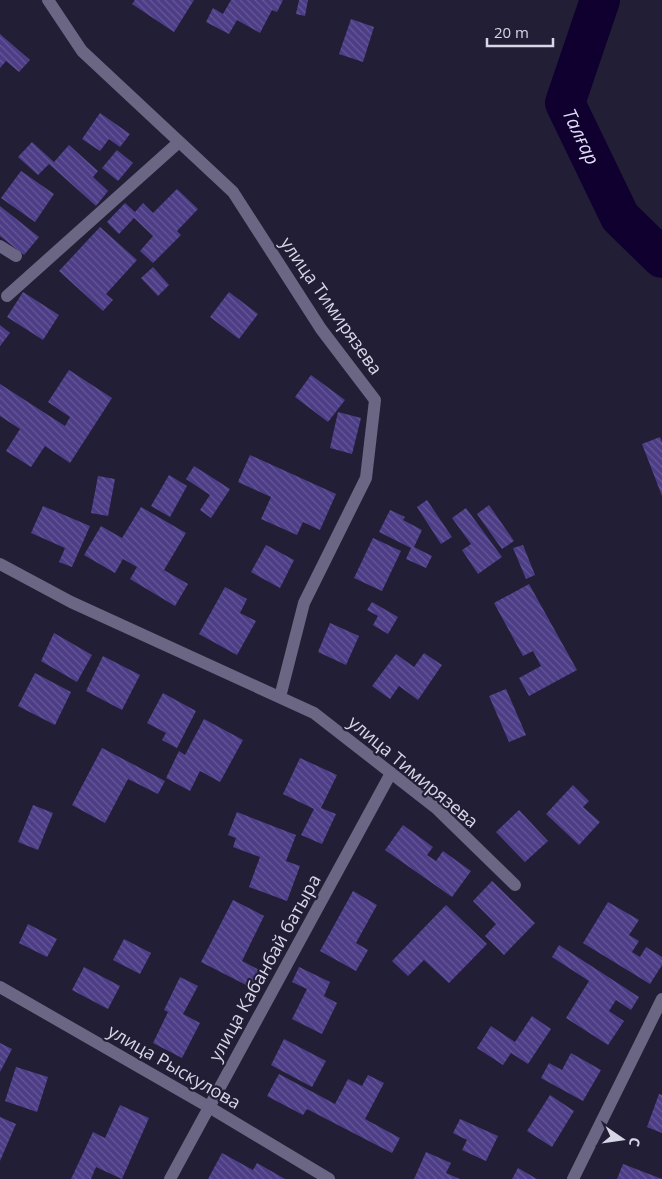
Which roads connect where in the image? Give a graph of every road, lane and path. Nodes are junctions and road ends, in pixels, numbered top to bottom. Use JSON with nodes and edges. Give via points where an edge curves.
{"nodes":[{"id":1,"x":48,"y":0,"type":"edge"},
{"id":2,"x":179,"y":142,"type":"junction"},
{"id":3,"x":0,"y":246,"type":"edge"},
{"id":4,"x":16,"y":256,"type":"dead end"},
{"id":5,"x":7,"y":296,"type":"dead end"},
{"id":6,"x":0,"y":564,"type":"edge"},
{"id":7,"x":280,"y":697,"type":"junction"},
{"id":8,"x":391,"y":774,"type":"junction"},
{"id":9,"x":515,"y":885,"type":"dead end"},
{"id":10,"x":0,"y":987,"type":"edge"},
{"id":11,"x":662,"y":999,"type":"edge"},
{"id":12,"x":209,"y":1107,"type":"junction"},
{"id":13,"x":170,"y":1179,"type":"edge"},
{"id":14,"x":329,"y":1179,"type":"edge"},
{"id":15,"x":573,"y":1179,"type":"edge"}],
"edges":[{"from":1,"to":2,"type":"street","name":"улица Тимирязева","via":[[82,51]]},
{"from":2,"to":5,"type":"street"},
{"from":2,"to":7,"type":"street","name":"улица Тимирязева","via":[[233,192],[322,329],[376,400],[366,478],[304,603]]},
{"from":3,"to":4,"type":"street"},
{"from":6,"to":7,"type":"street","name":"улица Тимирязева","via":[[71,602]]},
{"from":7,"to":8,"type":"street","name":"улица Тимирязева","via":[[314,713]]},
{"from":8,"to":9,"type":"street","name":"улица Тимирязева","via":[[436,808]]},
{"from":8,"to":12,"type":"street","name":"улица Кабанбай батыра"},
{"from":10,"to":12,"type":"street","name":"улица Рыскулова"},
{"from":11,"to":15,"type":"street"},
{"from":12,"to":13,"type":"street","name":"улица Кабанбай батыра"},
{"from":12,"to":14,"type":"street","name":"улица Рыскулова"}]}
